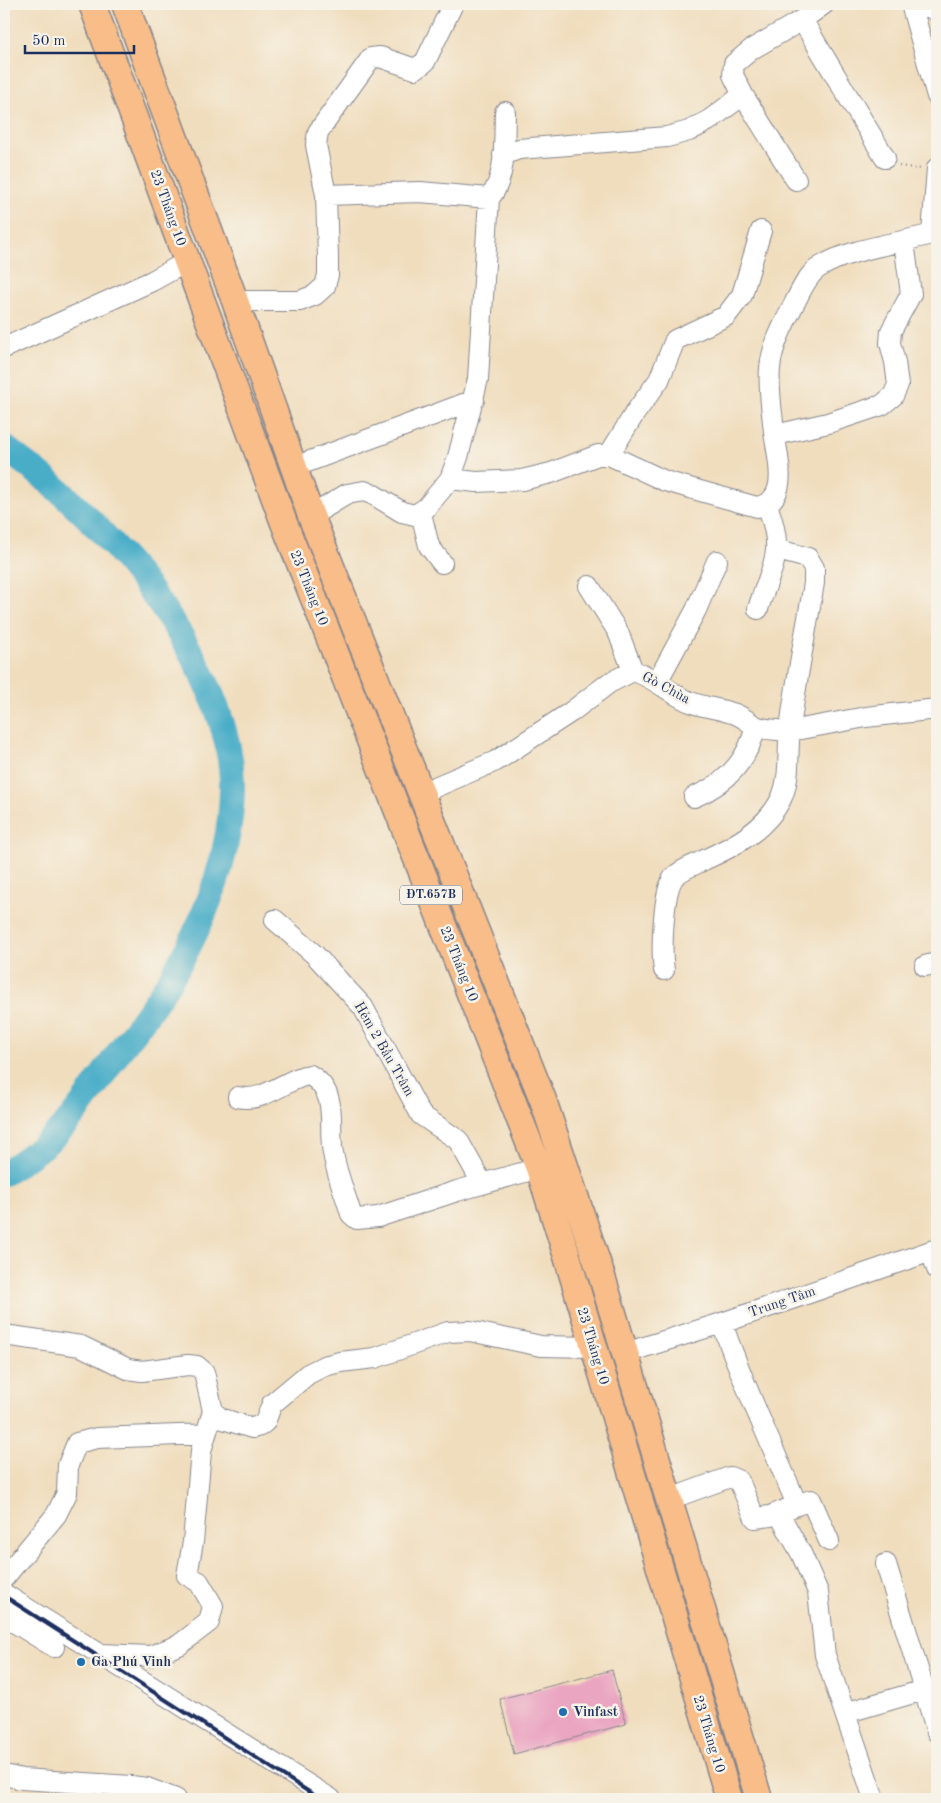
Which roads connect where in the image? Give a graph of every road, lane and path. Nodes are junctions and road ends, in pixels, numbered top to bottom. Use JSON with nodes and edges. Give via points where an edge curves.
{"nodes":[{"id":1,"x":92,"y":4,"type":"edge"},
{"id":2,"x":125,"y":4,"type":"edge"},
{"id":3,"x":824,"y":4,"type":"edge"},
{"id":4,"x":911,"y":4,"type":"edge"},
{"id":5,"x":923,"y":4,"type":"edge"},
{"id":6,"x":452,"y":6,"type":"dead end"},
{"id":7,"x":937,"y":11,"type":"edge"},
{"id":8,"x":802,"y":20,"type":"junction"},
{"id":9,"x":743,"y":94,"type":"junction"},
{"id":10,"x":937,"y":96,"type":"edge"},
{"id":11,"x":505,"y":112,"type":"dead end"},
{"id":12,"x":503,"y":155,"type":"junction"},
{"id":13,"x":885,"y":158,"type":"joint"},
{"id":14,"x":937,"y":169,"type":"edge"},
{"id":15,"x":796,"y":180,"type":"dead end"},
{"id":16,"x":326,"y":195,"type":"junction"},
{"id":17,"x":489,"y":198,"type":"junction"},
{"id":18,"x":761,"y":231,"type":"dead end"},
{"id":19,"x":935,"y":234,"type":"edge"},
{"id":20,"x":904,"y":242,"type":"junction"},
{"id":21,"x":216,"y":250,"type":"junction"},
{"id":22,"x":188,"y":261,"type":"junction"},
{"id":23,"x":235,"y":301,"type":"junction"},
{"id":24,"x":4,"y":348,"type":"edge"},
{"id":25,"x":474,"y":400,"type":"junction"},
{"id":26,"x":775,"y":435,"type":"junction"},
{"id":27,"x":609,"y":455,"type":"junction"},
{"id":28,"x":294,"y":467,"type":"junction"},
{"id":29,"x":450,"y":479,"type":"junction"},
{"id":30,"x":767,"y":505,"type":"junction"},
{"id":31,"x":421,"y":513,"type":"junction"},
{"id":32,"x":311,"y":516,"type":"junction"},
{"id":33,"x":778,"y":550,"type":"junction"},
{"id":34,"x":717,"y":561,"type":"dead end"},
{"id":35,"x":442,"y":563,"type":"dead end"},
{"id":36,"x":589,"y":586,"type":"dead end"},
{"id":37,"x":758,"y":609,"type":"dead end"},
{"id":38,"x":633,"y":671,"type":"junction"},
{"id":39,"x":657,"y":682,"type":"junction"},
{"id":40,"x":937,"y":709,"type":"edge"},
{"id":41,"x":756,"y":726,"type":"junction"},
{"id":42,"x":790,"y":731,"type":"junction"},
{"id":43,"x":421,"y":794,"type":"junction"},
{"id":44,"x":694,"y":797,"type":"dead end"},
{"id":45,"x":275,"y":920,"type":"dead end"},
{"id":46,"x":664,"y":970,"type":"dead end"},
{"id":47,"x":238,"y":1097,"type":"dead end"},
{"id":48,"x":539,"y":1168,"type":"junction"},
{"id":49,"x":482,"y":1183,"type":"junction"},
{"id":50,"x":935,"y":1256,"type":"edge"},
{"id":51,"x":722,"y":1323,"type":"junction"},
{"id":52,"x":4,"y":1336,"type":"edge"},
{"id":53,"x":625,"y":1353,"type":"junction"},
{"id":54,"x":595,"y":1354,"type":"junction"},
{"id":55,"x":213,"y":1410,"type":"junction"},
{"id":56,"x":206,"y":1434,"type":"junction"},
{"id":57,"x":670,"y":1499,"type":"junction"},
{"id":58,"x":797,"y":1505,"type":"junction"},
{"id":59,"x":783,"y":1521,"type":"dead end"},
{"id":60,"x":829,"y":1542,"type":"dead end"},
{"id":61,"x":886,"y":1564,"type":"dead end"},
{"id":62,"x":4,"y":1578,"type":"edge"},
{"id":63,"x":4,"y":1594,"type":"edge"},
{"id":64,"x":4,"y":1616,"type":"edge"},
{"id":65,"x":54,"y":1647,"type":"dead end"},
{"id":66,"x":102,"y":1654,"type":"junction"},
{"id":67,"x":924,"y":1690,"type":"junction"},
{"id":68,"x":845,"y":1713,"type":"junction"},
{"id":69,"x":937,"y":1732,"type":"edge"},
{"id":70,"x":4,"y":1775,"type":"edge"},
{"id":71,"x":176,"y":1799,"type":"edge"},
{"id":72,"x":331,"y":1799,"type":"edge"},
{"id":73,"x":729,"y":1799,"type":"edge"},
{"id":74,"x":759,"y":1799,"type":"edge"},
{"id":75,"x":874,"y":1799,"type":"edge"}],
"edges":[{"from":1,"to":22,"type":"main road","name":"23 Tháng 10","number":"ĐT.657B"},
{"from":2,"to":21,"type":"main road","name":"23 Tháng 10","number":"ĐT.657B"},
{"from":3,"to":8,"type":"street"},
{"from":4,"to":10,"type":"street"},
{"from":5,"to":7,"type":"street"},
{"from":6,"to":16,"type":"street","via":[[425,62],[415,69],[380,57],[371,58],[333,109],[318,132],[316,145]]},
{"from":8,"to":9,"type":"street","via":[[752,49],[734,64],[733,75]]},
{"from":8,"to":13,"type":"street"},
{"from":9,"to":12,"type":"street","via":[[708,121],[667,137],[519,149]]},
{"from":9,"to":15,"type":"street"},
{"from":11,"to":12,"type":"street"},
{"from":12,"to":17,"type":"street","via":[[497,190]]},
{"from":13,"to":14,"type":"path","via":[[901,167]]},
{"from":14,"to":19,"type":"street"},
{"from":16,"to":17,"type":"street","via":[[420,192]]},
{"from":16,"to":23,"type":"street","via":[[328,266],[325,286],[315,295],[300,300]]},
{"from":17,"to":25,"type":"street","via":[[481,353]]},
{"from":18,"to":27,"type":"street","via":[[742,295],[726,316],[675,340],[659,380]]},
{"from":19,"to":20,"type":"street"},
{"from":20,"to":26,"type":"street","via":[[834,261],[809,277],[779,334],[772,357],[770,374]]},
{"from":20,"to":26,"type":"street","via":[[911,294],[891,331],[890,343],[898,385],[893,396],[882,405]]},
{"from":21,"to":22,"type":"main road"},
{"from":21,"to":23,"type":"main road","name":"23 Tháng 10","number":"ĐT.657B"},
{"from":22,"to":24,"type":"street","via":[[152,281]]},
{"from":22,"to":48,"type":"main road","name":"23 Tháng 10","number":"ĐT.657B","via":[[284,523]]},
{"from":23,"to":28,"type":"main road","name":"23 Tháng 10","number":"ĐT.657B"},
{"from":25,"to":28,"type":"street"},
{"from":25,"to":29,"type":"street"},
{"from":26,"to":30,"type":"street","via":[[780,479],[776,495]]},
{"from":27,"to":29,"type":"street","via":[[598,455],[522,480],[476,482]]},
{"from":27,"to":30,"type":"street","via":[[665,481],[757,507]]},
{"from":28,"to":32,"type":"main road","name":"23 Tháng 10","number":"ĐT.657B"},
{"from":29,"to":31,"type":"street"},
{"from":30,"to":33,"type":"street"},
{"from":31,"to":32,"type":"street","via":[[408,515],[364,491],[347,494]]},
{"from":31,"to":35,"type":"street","via":[[429,546]]},
{"from":32,"to":43,"type":"main road","name":"23 Tháng 10","number":"ĐT.657B"},
{"from":33,"to":37,"type":"street"},
{"from":33,"to":42,"type":"street","via":[[808,558],[814,568]]},
{"from":34,"to":39,"type":"street","via":[[692,619]]},
{"from":36,"to":38,"type":"street","via":[[618,632]]},
{"from":38,"to":39,"type":"street","name":"Gò Chùa"},
{"from":38,"to":43,"type":"street","name":"Gò Chùa","via":[[609,683],[496,761]]},
{"from":39,"to":41,"type":"street","name":"Gò Chùa","via":[[681,698],[743,717]]},
{"from":40,"to":42,"type":"street","name":"Gò Chùa","via":[[866,717]]},
{"from":41,"to":42,"type":"street","name":"Gò Chùa"},
{"from":41,"to":44,"type":"street","via":[[749,749],[736,768],[714,788]]},
{"from":42,"to":46,"type":"street","via":[[786,782],[777,807],[747,837],[675,876],[669,886],[662,940]]},
{"from":43,"to":53,"type":"main road","name":"23 Tháng 10","number":"ĐT.657B","via":[[543,1100]]},
{"from":45,"to":49,"type":"street","name":"Hẻm 2 Bầu Trâm","via":[[315,955],[363,1007],[421,1116],[458,1140]]},
{"from":47,"to":49,"type":"street","via":[[249,1100],[259,1097],[304,1076],[317,1079],[332,1108],[331,1146],[351,1214],[357,1219],[378,1217]]},
{"from":48,"to":49,"type":"street"},
{"from":48,"to":54,"type":"main road","name":"23 Tháng 10","number":"ĐT.657B"},
{"from":50,"to":51,"type":"street","name":"Trung Tâm"},
{"from":51,"to":53,"type":"street","name":"Trung Tâm"},
{"from":51,"to":58,"type":"street","via":[[738,1370]]},
{"from":52,"to":55,"type":"street","via":[[81,1346],[128,1369],[142,1371],[196,1366],[204,1372]]},
{"from":53,"to":54,"type":"main road"},
{"from":53,"to":57,"type":"main road","name":"23 Tháng 10","number":"ĐT.657B"},
{"from":54,"to":55,"type":"street","via":[[470,1331],[448,1332],[374,1358],[324,1366],[308,1374],[272,1404],[260,1426],[252,1428],[220,1418]]},
{"from":54,"to":73,"type":"main road","name":"23 Tháng 10","number":"ĐT.657B"},
{"from":55,"to":56,"type":"street"},
{"from":56,"to":62,"type":"street","via":[[97,1438],[77,1443],[68,1465],[67,1493],[56,1515]]},
{"from":56,"to":66,"type":"street","via":[[201,1451],[187,1575],[198,1582],[213,1606],[209,1622],[179,1646],[150,1656]]},
{"from":57,"to":58,"type":"street","via":[[730,1476],[739,1481],[755,1518],[770,1516]]},
{"from":57,"to":74,"type":"main road","name":"23 Tháng 10","number":"ĐT.657B"},
{"from":58,"to":60,"type":"street","via":[[811,1500]]},
{"from":59,"to":68,"type":"street","via":[[818,1592],[825,1655]]},
{"from":61,"to":67,"type":"street"},
{"from":63,"to":66,"type":"street"},
{"from":64,"to":65,"type":"street"},
{"from":66,"to":72,"type":"street"},
{"from":67,"to":68,"type":"street"},
{"from":67,"to":69,"type":"street"},
{"from":68,"to":75,"type":"street"},
{"from":70,"to":71,"type":"street","via":[[22,1780],[147,1788]]}]}
